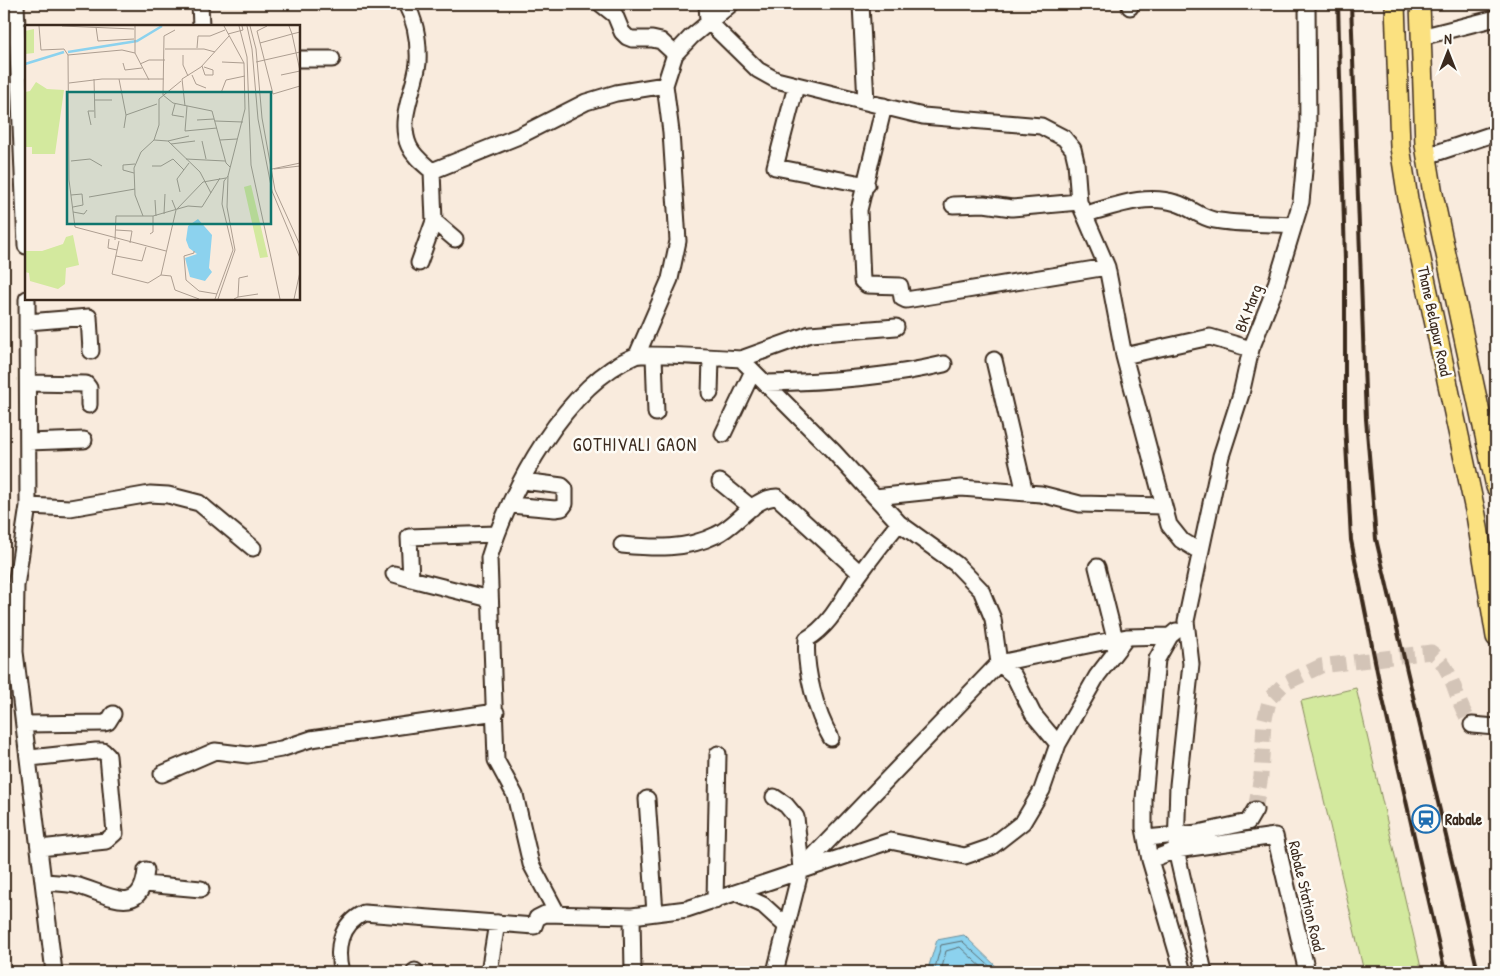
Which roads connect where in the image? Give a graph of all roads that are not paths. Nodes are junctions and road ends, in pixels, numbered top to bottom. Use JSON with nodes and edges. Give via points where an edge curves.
{"nodes":[{"id":1,"x":16,"y":4,"type":"edge"},
{"id":2,"x":200,"y":4,"type":"edge"},
{"id":3,"x":406,"y":4,"type":"edge"},
{"id":4,"x":601,"y":4,"type":"edge"},
{"id":5,"x":707,"y":4,"type":"edge"},
{"id":6,"x":731,"y":4,"type":"edge"},
{"id":7,"x":861,"y":4,"type":"edge"},
{"id":8,"x":1307,"y":4,"type":"edge"},
{"id":9,"x":1395,"y":4,"type":"edge"},
{"id":10,"x":1420,"y":4,"type":"edge"},
{"id":11,"x":1496,"y":18,"type":"edge"},
{"id":12,"x":708,"y":21,"type":"junction"},
{"id":13,"x":201,"y":25,"type":"edge"},
{"id":14,"x":1421,"y":37,"type":"junction"},
{"id":15,"x":675,"y":54,"type":"junction"},
{"id":16,"x":300,"y":59,"type":"edge"},
{"id":17,"x":332,"y":59,"type":"dead end"},
{"id":18,"x":665,"y":85,"type":"junction"},
{"id":19,"x":796,"y":86,"type":"junction"},
{"id":20,"x":866,"y":102,"type":"junction"},
{"id":21,"x":884,"y":106,"type":"junction"},
{"id":22,"x":1496,"y":133,"type":"edge"},
{"id":23,"x":1427,"y":156,"type":"junction"},
{"id":24,"x":432,"y":171,"type":"junction"},
{"id":25,"x":867,"y":185,"type":"junction"},
{"id":26,"x":953,"y":205,"type":"dead end"},
{"id":27,"x":1083,"y":208,"type":"junction"},
{"id":28,"x":434,"y":221,"type":"junction"},
{"id":29,"x":25,"y":222,"type":"edge"},
{"id":30,"x":1294,"y":225,"type":"junction"},
{"id":31,"x":455,"y":239,"type":"dead end"},
{"id":32,"x":419,"y":264,"type":"dead end"},
{"id":33,"x":1107,"y":267,"type":"junction"},
{"id":34,"x":27,"y":300,"type":"edge"},
{"id":35,"x":28,"y":322,"type":"junction"},
{"id":36,"x":896,"y":327,"type":"dead end"},
{"id":37,"x":1251,"y":349,"type":"junction"},
{"id":38,"x":91,"y":351,"type":"dead end"},
{"id":39,"x":636,"y":355,"type":"junction"},
{"id":40,"x":654,"y":356,"type":"junction"},
{"id":41,"x":1124,"y":356,"type":"junction"},
{"id":42,"x":711,"y":358,"type":"junction"},
{"id":43,"x":741,"y":359,"type":"junction"},
{"id":44,"x":994,"y":360,"type":"dead end"},
{"id":45,"x":944,"y":364,"type":"dead end"},
{"id":46,"x":753,"y":371,"type":"junction"},
{"id":47,"x":765,"y":383,"type":"junction"},
{"id":48,"x":28,"y":384,"type":"junction"},
{"id":49,"x":710,"y":393,"type":"dead end"},
{"id":50,"x":89,"y":406,"type":"dead end"},
{"id":51,"x":656,"y":413,"type":"dead end"},
{"id":52,"x":723,"y":434,"type":"dead end"},
{"id":53,"x":84,"y":440,"type":"dead end"},
{"id":54,"x":28,"y":442,"type":"junction"},
{"id":55,"x":523,"y":481,"type":"junction"},
{"id":56,"x":720,"y":482,"type":"dead end"},
{"id":57,"x":1496,"y":487,"type":"edge"},
{"id":58,"x":1025,"y":493,"type":"junction"},
{"id":59,"x":875,"y":498,"type":"junction"},
{"id":60,"x":511,"y":505,"type":"junction"},
{"id":61,"x":28,"y":506,"type":"junction"},
{"id":62,"x":1164,"y":506,"type":"junction"},
{"id":63,"x":752,"y":508,"type":"junction"},
{"id":64,"x":899,"y":523,"type":"junction"},
{"id":65,"x":496,"y":534,"type":"junction"},
{"id":66,"x":622,"y":545,"type":"dead end"},
{"id":67,"x":253,"y":548,"type":"dead end"},
{"id":68,"x":1199,"y":551,"type":"junction"},
{"id":69,"x":1097,"y":567,"type":"dead end"},
{"id":70,"x":860,"y":573,"type":"junction"},
{"id":71,"x":394,"y":574,"type":"dead end"},
{"id":72,"x":410,"y":579,"type":"junction"},
{"id":73,"x":490,"y":599,"type":"junction"},
{"id":74,"x":1186,"y":621,"type":"junction"},
{"id":75,"x":1170,"y":636,"type":"junction"},
{"id":76,"x":1496,"y":637,"type":"edge"},
{"id":77,"x":1121,"y":638,"type":"junction"},
{"id":78,"x":999,"y":663,"type":"junction"},
{"id":79,"x":496,"y":712,"type":"junction"},
{"id":80,"x":113,"y":714,"type":"dead end"},
{"id":81,"x":25,"y":724,"type":"junction"},
{"id":82,"x":1472,"y":725,"type":"dead end"},
{"id":83,"x":1496,"y":727,"type":"edge"},
{"id":84,"x":831,"y":738,"type":"dead end"},
{"id":85,"x":1058,"y":744,"type":"junction"},
{"id":86,"x":718,"y":754,"type":"dead end"},
{"id":87,"x":30,"y":758,"type":"junction"},
{"id":88,"x":162,"y":774,"type":"dead end"},
{"id":89,"x":774,"y":797,"type":"dead end"},
{"id":90,"x":647,"y":799,"type":"dead end"},
{"id":91,"x":1255,"y":810,"type":"tunnel mouth"},
{"id":92,"x":1177,"y":834,"type":"junction"},
{"id":93,"x":1146,"y":838,"type":"junction"},
{"id":94,"x":40,"y":848,"type":"junction"},
{"id":95,"x":1176,"y":850,"type":"junction"},
{"id":96,"x":1150,"y":860,"type":"junction"},
{"id":97,"x":801,"y":869,"type":"junction"},
{"id":98,"x":44,"y":882,"type":"junction"},
{"id":99,"x":201,"y":889,"type":"dead end"},
{"id":100,"x":737,"y":893,"type":"junction"},
{"id":101,"x":715,"y":901,"type":"junction"},
{"id":102,"x":557,"y":913,"type":"junction"},
{"id":103,"x":655,"y":913,"type":"junction"},
{"id":104,"x":632,"y":916,"type":"junction"},
{"id":105,"x":497,"y":923,"type":"junction"},
{"id":106,"x":786,"y":926,"type":"junction"},
{"id":107,"x":54,"y":972,"type":"edge"},
{"id":108,"x":342,"y":972,"type":"edge"},
{"id":109,"x":489,"y":972,"type":"edge"},
{"id":110,"x":633,"y":972,"type":"edge"},
{"id":111,"x":775,"y":972,"type":"edge"},
{"id":112,"x":1183,"y":972,"type":"edge"},
{"id":113,"x":1204,"y":972,"type":"edge"},
{"id":114,"x":1307,"y":972,"type":"edge"}],
"edges":[{"from":1,"to":29,"type":"street"},
{"from":2,"to":13,"type":"street"},
{"from":3,"to":24,"type":"street","via":[[416,30],[418,63],[404,123],[409,145],[416,157]]},
{"from":4,"to":15,"type":"street","via":[[615,15],[627,37],[661,41]]},
{"from":5,"to":12,"type":"street"},
{"from":6,"to":12,"type":"street"},
{"from":7,"to":20,"type":"street"},
{"from":8,"to":30,"type":"street","name":"BK Marg","via":[[1308,128],[1301,202]]},
{"from":9,"to":76,"type":"main road","name":"Thane Belapur Road","via":[[1400,147],[1408,199],[1476,514]]},
{"from":10,"to":14,"type":"main road","name":"Thane Belapur Road"},
{"from":11,"to":14,"type":"street"},
{"from":12,"to":15,"type":"street"},
{"from":12,"to":19,"type":"street","via":[[758,70]]},
{"from":14,"to":23,"type":"main road","name":"Thane Belapur Road"},
{"from":15,"to":18,"type":"street"},
{"from":16,"to":17,"type":"street"},
{"from":18,"to":24,"type":"street","via":[[586,102],[520,136]]},
{"from":18,"to":39,"type":"street","via":[[678,241],[670,279]]},
{"from":19,"to":20,"type":"street"},
{"from":19,"to":25,"type":"street","via":[[775,167]]},
{"from":20,"to":21,"type":"street"},
{"from":21,"to":25,"type":"street"},
{"from":21,"to":27,"type":"street","via":[[923,116],[1042,126],[1064,138],[1073,149]]},
{"from":22,"to":23,"type":"street"},
{"from":23,"to":57,"type":"main road","name":"Thane Belapur Road"},
{"from":24,"to":28,"type":"street"},
{"from":25,"to":33,"type":"street","via":[[859,210],[862,281],[874,287],[900,286],[904,300]]},
{"from":26,"to":27,"type":"street"},
{"from":27,"to":30,"type":"street","via":[[1157,199],[1179,204],[1202,217],[1217,220]]},
{"from":27,"to":33,"type":"street"},
{"from":28,"to":31,"type":"street"},
{"from":28,"to":32,"type":"street"},
{"from":30,"to":37,"type":"street","name":"BK Marg","via":[[1273,294]]},
{"from":33,"to":41,"type":"street"},
{"from":34,"to":35,"type":"street"},
{"from":35,"to":38,"type":"street","via":[[89,317]]},
{"from":35,"to":48,"type":"street"},
{"from":36,"to":43,"type":"street","via":[[810,334]]},
{"from":37,"to":41,"type":"street","via":[[1210,337]]},
{"from":37,"to":68,"type":"street","name":"BK Marg"},
{"from":39,"to":40,"type":"street"},
{"from":39,"to":55,"type":"street","via":[[601,377],[564,414],[541,445]]},
{"from":40,"to":42,"type":"street"},
{"from":40,"to":51,"type":"street"},
{"from":41,"to":62,"type":"street"},
{"from":42,"to":43,"type":"street"},
{"from":42,"to":49,"type":"street"},
{"from":43,"to":46,"type":"street"},
{"from":44,"to":58,"type":"street"},
{"from":45,"to":47,"type":"street","via":[[890,375],[824,382]]},
{"from":46,"to":47,"type":"street"},
{"from":46,"to":52,"type":"street"},
{"from":47,"to":59,"type":"street"},
{"from":48,"to":50,"type":"street","via":[[86,384]]},
{"from":48,"to":54,"type":"street"},
{"from":53,"to":54,"type":"street"},
{"from":54,"to":61,"type":"street"},
{"from":55,"to":60,"type":"street"},
{"from":55,"to":60,"type":"street","via":[[562,486],[565,504],[555,509]]},
{"from":56,"to":63,"type":"street"},
{"from":58,"to":59,"type":"street","via":[[961,488]]},
{"from":58,"to":62,"type":"street","via":[[1080,504]]},
{"from":59,"to":64,"type":"street"},
{"from":60,"to":65,"type":"street"},
{"from":61,"to":67,"type":"street","via":[[70,508],[150,494],[168,495],[199,503]]},
{"from":61,"to":81,"type":"street","via":[[14,622]]},
{"from":62,"to":68,"type":"street","via":[[1170,525],[1181,540]]},
{"from":63,"to":66,"type":"street","via":[[717,535],[689,544],[660,548]]},
{"from":63,"to":70,"type":"street","via":[[777,496]]},
{"from":64,"to":70,"type":"street"},
{"from":64,"to":78,"type":"street","via":[[956,564],[981,590],[993,619]]},
{"from":65,"to":72,"type":"street","via":[[410,537]]},
{"from":65,"to":73,"type":"street","via":[[489,558]]},
{"from":68,"to":74,"type":"street","name":"BK Marg"},
{"from":69,"to":77,"type":"street"},
{"from":70,"to":84,"type":"street","via":[[829,621],[820,632],[806,639],[820,719]]},
{"from":71,"to":72,"type":"street"},
{"from":72,"to":73,"type":"street"},
{"from":73,"to":79,"type":"street"},
{"from":74,"to":75,"type":"street"},
{"from":74,"to":92,"type":"street","name":"BK Marg","via":[[1191,664],[1178,785]]},
{"from":75,"to":77,"type":"street"},
{"from":75,"to":93,"type":"street","via":[[1158,659],[1144,799]]},
{"from":77,"to":78,"type":"street"},
{"from":77,"to":85,"type":"street"},
{"from":78,"to":85,"type":"street","via":[[1014,676],[1033,714]]},
{"from":78,"to":97,"type":"street"},
{"from":79,"to":88,"type":"street","via":[[311,739],[248,755],[215,751]]},
{"from":79,"to":102,"type":"street","via":[[496,760],[515,795],[531,864]]},
{"from":80,"to":81,"type":"street","via":[[104,723]]},
{"from":81,"to":87,"type":"street"},
{"from":82,"to":83,"type":"street"},
{"from":85,"to":97,"type":"street","via":[[1042,790],[1023,822],[991,847],[965,856],[890,840]]},
{"from":86,"to":101,"type":"street"},
{"from":87,"to":94,"type":"street"},
{"from":87,"to":94,"type":"street","via":[[96,750],[108,756],[115,833],[106,841]]},
{"from":89,"to":97,"type":"street","via":[[796,817]]},
{"from":90,"to":103,"type":"street"},
{"from":91,"to":92,"type":"street","via":[[1248,822],[1198,833]]},
{"from":92,"to":93,"type":"street"},
{"from":92,"to":95,"type":"street","name":"BK Marg"},
{"from":93,"to":96,"type":"street"},
{"from":94,"to":98,"type":"street"},
{"from":95,"to":96,"type":"street","name":"Rabale Station Road"},
{"from":95,"to":113,"type":"street","name":"BK Marg"},
{"from":95,"to":114,"type":"street","name":"Rabale Station Road","via":[[1275,836]]},
{"from":96,"to":112,"type":"street"},
{"from":97,"to":100,"type":"street"},
{"from":97,"to":106,"type":"street"},
{"from":98,"to":99,"type":"street","via":[[75,885],[116,900],[134,898],[145,877]]},
{"from":98,"to":107,"type":"street"},
{"from":100,"to":101,"type":"street"},
{"from":100,"to":106,"type":"street","via":[[763,905]]},
{"from":101,"to":103,"type":"street"},
{"from":102,"to":104,"type":"street"},
{"from":102,"to":105,"type":"street","via":[[537,918],[534,926]]},
{"from":103,"to":104,"type":"street"},
{"from":104,"to":110,"type":"street"},
{"from":105,"to":108,"type":"street","via":[[364,913],[345,926],[339,949]]},
{"from":105,"to":109,"type":"street"},
{"from":106,"to":111,"type":"street"}]}
